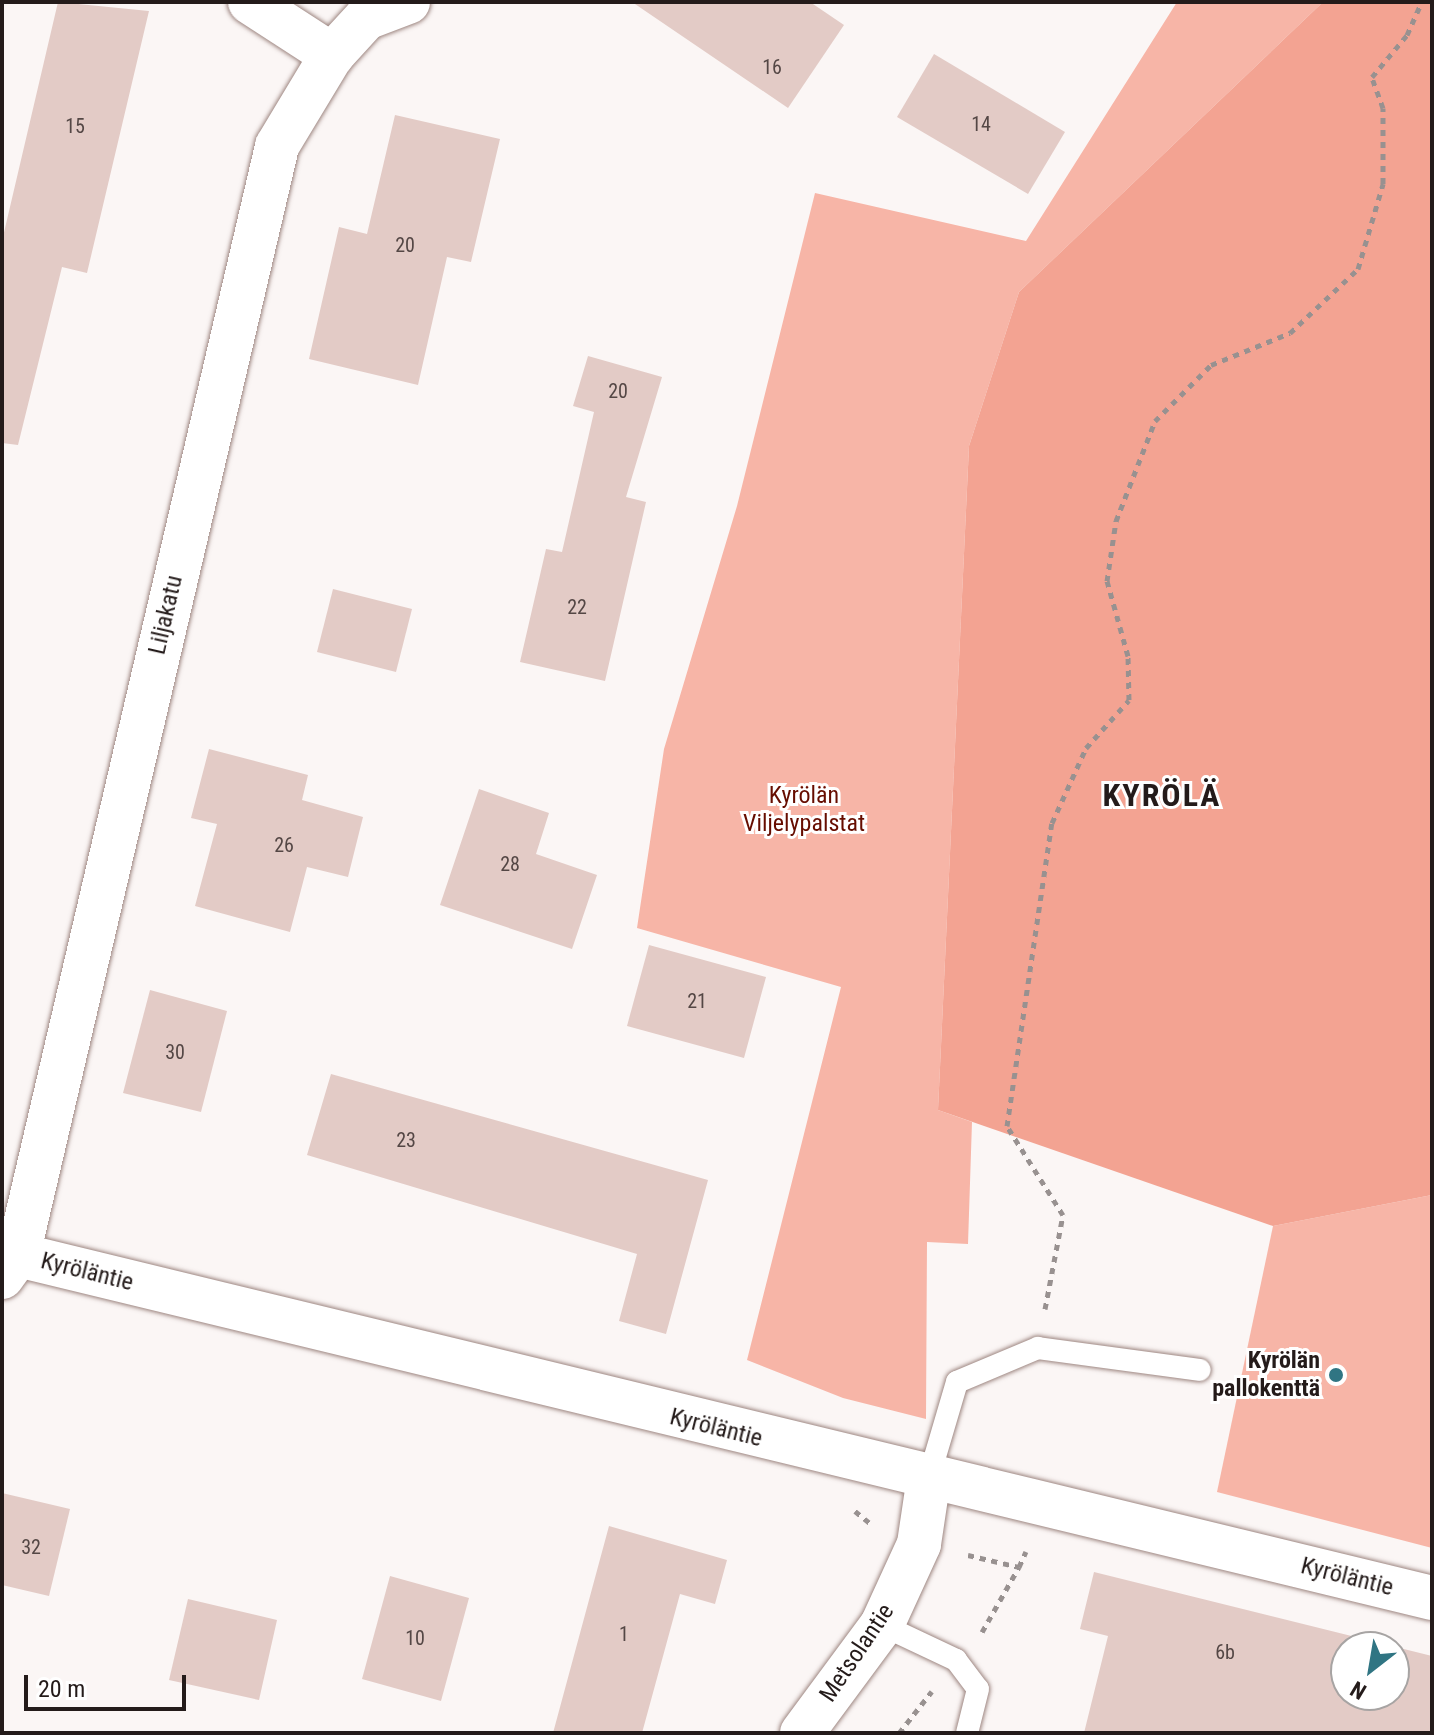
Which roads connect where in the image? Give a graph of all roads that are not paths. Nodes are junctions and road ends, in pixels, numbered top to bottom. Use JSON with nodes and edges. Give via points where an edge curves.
{"nodes":[{"id":1,"x":250,"y":2,"type":"edge"},
{"id":2,"x":408,"y":2,"type":"edge"},
{"id":3,"x":332,"y":55,"type":"junction"},
{"id":4,"x":7,"y":1261,"type":"edge"},
{"id":5,"x":1200,"y":1370,"type":"dead end"},
{"id":6,"x":929,"y":1477,"type":"junction"},
{"id":7,"x":1432,"y":1598,"type":"edge"},
{"id":8,"x":882,"y":1625,"type":"junction"},
{"id":9,"x":802,"y":1733,"type":"edge"},
{"id":10,"x":967,"y":1733,"type":"edge"}],
"edges":[{"from":1,"to":3,"type":"street"},
{"from":2,"to":3,"type":"street","name":"Liljakatu","via":[[366,18]]},
{"from":3,"to":4,"type":"street","name":"Liljakatu","via":[[277,146]]},
{"from":4,"to":6,"type":"street","name":"Kyröläntie"},
{"from":5,"to":6,"type":"lane","via":[[1038,1348],[957,1382]]},
{"from":6,"to":7,"type":"street","name":"Kyröläntie"},
{"from":6,"to":8,"type":"street","name":"Metsolantie","via":[[919,1544]]},
{"from":8,"to":9,"type":"street","name":"Metsolantie"},
{"from":8,"to":10,"type":"lane","via":[[956,1660],[971,1679],[978,1689],[976,1724]]}]}
